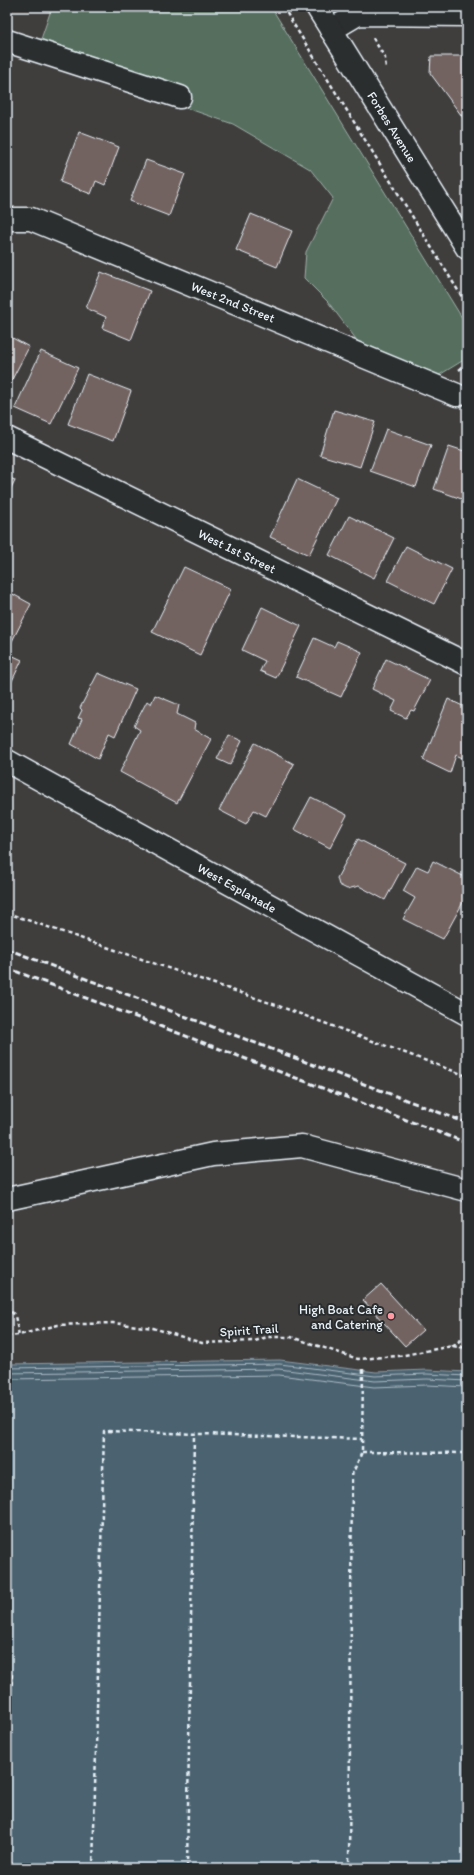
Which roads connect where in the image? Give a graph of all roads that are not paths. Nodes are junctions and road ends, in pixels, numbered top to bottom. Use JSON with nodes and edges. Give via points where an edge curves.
{"nodes":[{"id":1,"x":317,"y":7,"type":"edge"},
{"id":2,"x":467,"y":15,"type":"edge"},
{"id":3,"x":331,"y":30,"type":"junction"},
{"id":4,"x":7,"y":41,"type":"edge"},
{"id":5,"x":180,"y":97,"type":"dead end"},
{"id":6,"x":7,"y":220,"type":"edge"},
{"id":7,"x":467,"y":248,"type":"edge"},
{"id":8,"x":457,"y":394,"type":"dead end"},
{"id":9,"x":7,"y":438,"type":"edge"},
{"id":10,"x":467,"y":664,"type":"edge"},
{"id":11,"x":7,"y":761,"type":"edge"},
{"id":12,"x":467,"y":1014,"type":"edge"},
{"id":13,"x":467,"y":1190,"type":"edge"},
{"id":14,"x":7,"y":1199,"type":"edge"}],
"edges":[{"from":1,"to":3,"type":"street","name":"Forbes Avenue"},
{"from":2,"to":3,"type":"street","via":[[358,14]]},
{"from":3,"to":7,"type":"street","name":"Forbes Avenue"},
{"from":4,"to":5,"type":"street"},
{"from":6,"to":8,"type":"street","name":"West 2nd Street","via":[[31,219]]},
{"from":9,"to":10,"type":"street","name":"West 1st Street"},
{"from":11,"to":12,"type":"street","name":"West Esplanade"},
{"from":13,"to":14,"type":"street","via":[[302,1146],[213,1154]]}]}
